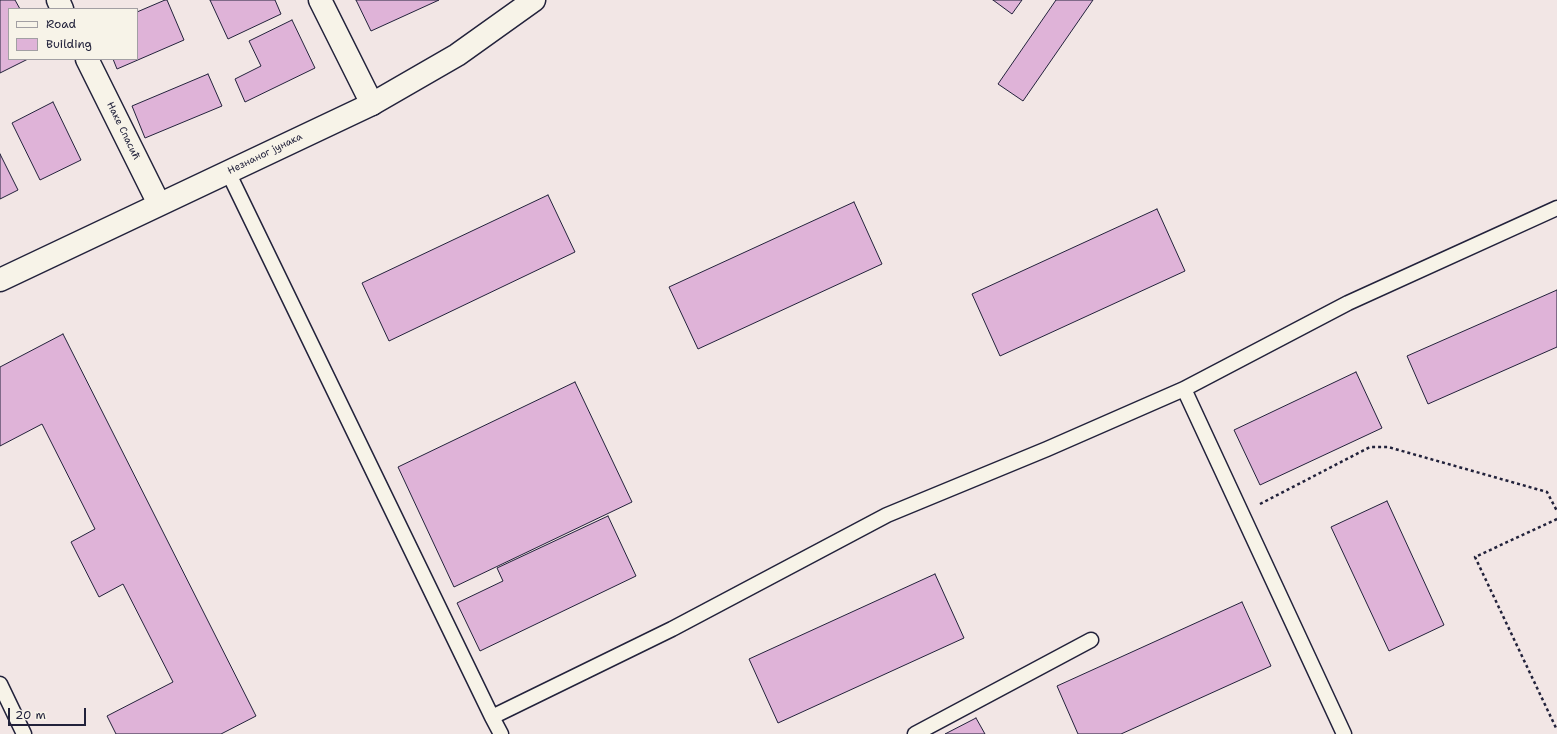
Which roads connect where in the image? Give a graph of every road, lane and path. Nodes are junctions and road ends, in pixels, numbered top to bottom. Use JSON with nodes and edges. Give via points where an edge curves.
{"nodes":[{"id":1,"x":320,"y":0,"type":"edge"},
{"id":2,"x":527,"y":3,"type":"edge"},
{"id":3,"x":87,"y":60,"type":"edge"},
{"id":4,"x":372,"y":104,"type":"junction"},
{"id":5,"x":228,"y":172,"type":"junction"},
{"id":6,"x":158,"y":204,"type":"junction"},
{"id":7,"x":1557,"y":208,"type":"edge"},
{"id":8,"x":0,"y":280,"type":"edge"},
{"id":9,"x":1184,"y":389,"type":"junction"},
{"id":10,"x":1557,"y":511,"type":"edge"},
{"id":11,"x":1241,"y":514,"type":"junction"},
{"id":12,"x":1557,"y":519,"type":"edge"},
{"id":13,"x":1091,"y":640,"type":"dead end"},
{"id":14,"x":0,"y":684,"type":"edge"},
{"id":15,"x":492,"y":716,"type":"junction"},
{"id":16,"x":1557,"y":730,"type":"edge"},
{"id":17,"x":24,"y":734,"type":"edge"},
{"id":18,"x":501,"y":734,"type":"edge"},
{"id":19,"x":915,"y":734,"type":"edge"},
{"id":20,"x":1344,"y":734,"type":"edge"}],
"edges":[{"from":1,"to":4,"type":"main road"},
{"from":2,"to":4,"type":"main road","name":"Незнаног јунака","via":[[457,55]]},
{"from":3,"to":6,"type":"main road","name":"Наке Спасић"},
{"from":4,"to":5,"type":"main road","name":"Незнаног јунака"},
{"from":5,"to":6,"type":"main road","name":"Незнаног јунака"},
{"from":5,"to":15,"type":"lane"},
{"from":6,"to":8,"type":"main road","name":"Незнаног јунака"},
{"from":7,"to":9,"type":"lane","via":[[1348,304]]},
{"from":9,"to":11,"type":"lane"},
{"from":9,"to":15,"type":"lane","via":[[1048,449],[887,515],[672,629]]},
{"from":10,"to":11,"type":"path","via":[[1547,492],[1388,447],[1370,447]]},
{"from":11,"to":20,"type":"lane"},
{"from":12,"to":16,"type":"path","via":[[1475,557]]},
{"from":13,"to":19,"type":"lane"},
{"from":14,"to":17,"type":"lane"},
{"from":15,"to":18,"type":"lane"}]}
